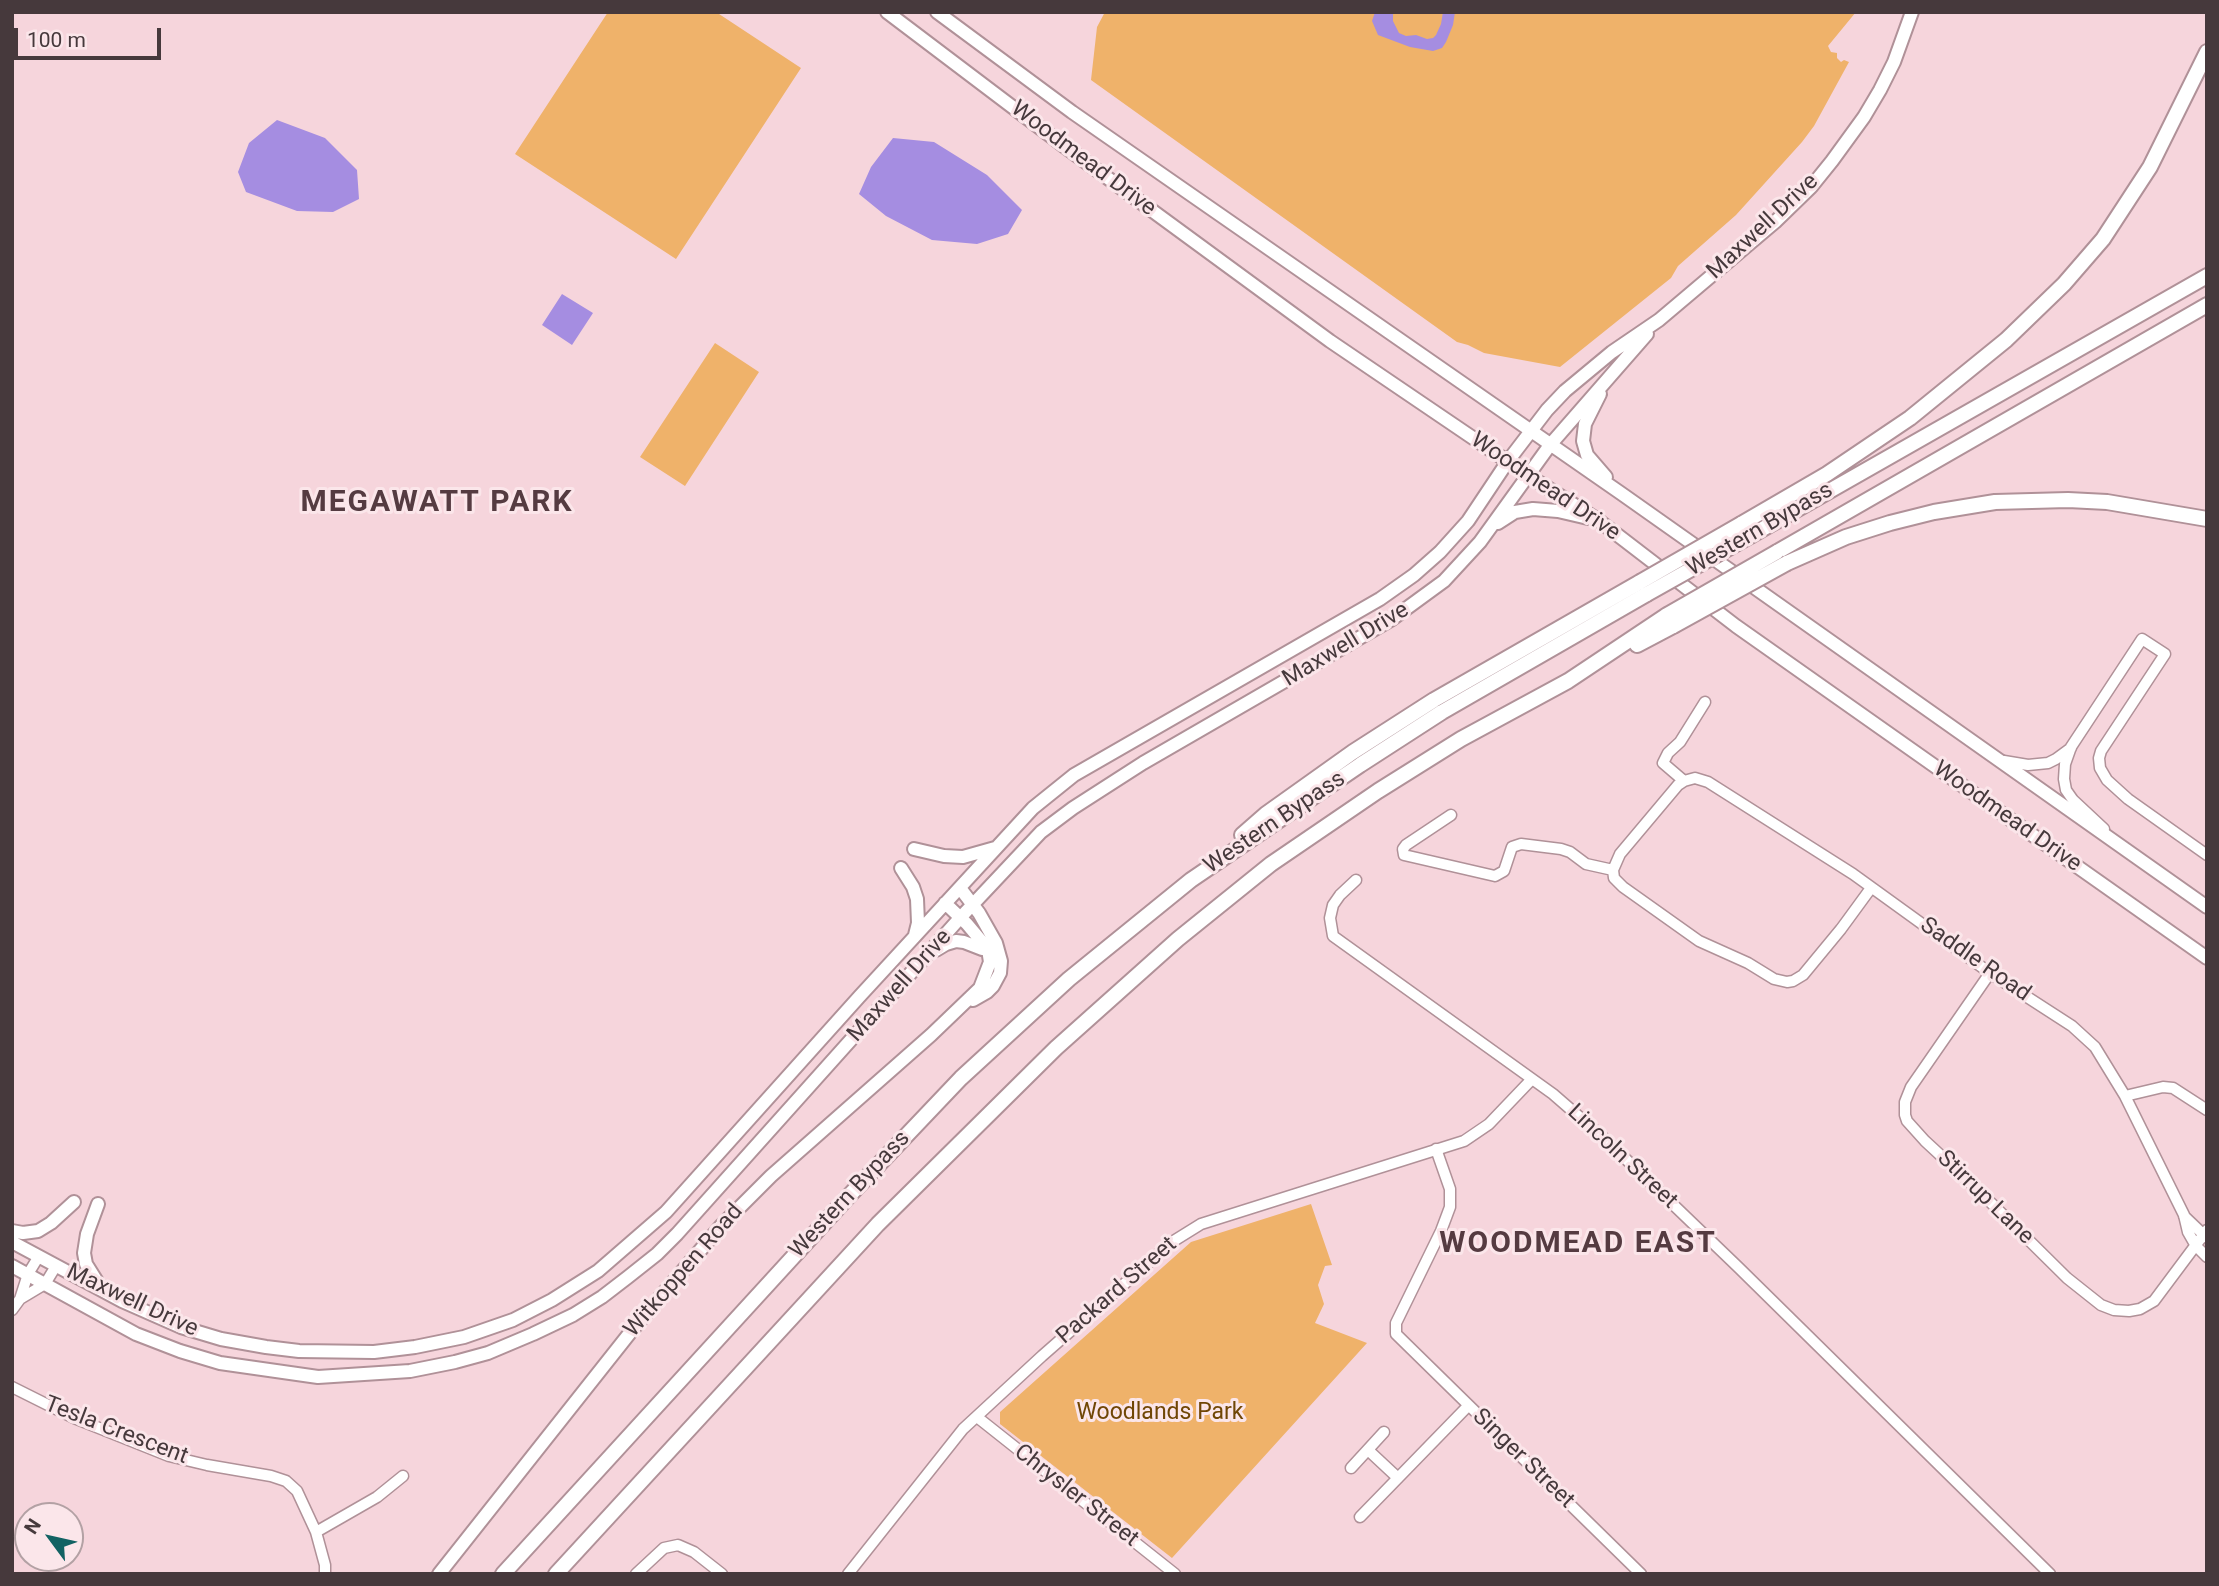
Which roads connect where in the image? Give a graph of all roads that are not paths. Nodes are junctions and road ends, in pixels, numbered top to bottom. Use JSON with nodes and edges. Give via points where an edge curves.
{"nodes":[{"id":1,"x":887,"y":12,"type":"edge"},
{"id":2,"x":937,"y":12,"type":"edge"},
{"id":3,"x":1912,"y":12,"type":"edge"},
{"id":4,"x":2207,"y":52,"type":"edge"},
{"id":5,"x":2207,"y":268,"type":"edge"},
{"id":6,"x":2207,"y":276,"type":"edge"},
{"id":7,"x":2207,"y":305,"type":"edge"},
{"id":8,"x":1659,"y":320,"type":"junction"},
{"id":9,"x":2114,"y":329,"type":"junction"},
{"id":10,"x":1606,"y":381,"type":"junction"},
{"id":11,"x":1531,"y":431,"type":"junction"},
{"id":12,"x":1550,"y":445,"type":"junction"},
{"id":13,"x":1508,"y":461,"type":"junction"},
{"id":14,"x":1529,"y":476,"type":"junction"},
{"id":15,"x":1622,"y":494,"type":"junction"},
{"id":16,"x":1598,"y":520,"type":"junction"},
{"id":17,"x":2207,"y":521,"type":"edge"},
{"id":18,"x":1746,"y":530,"type":"junction"},
{"id":19,"x":1480,"y":542,"type":"junction"},
{"id":20,"x":1670,"y":621,"type":"junction"},
{"id":21,"x":1705,"y":702,"type":"dead end"},
{"id":22,"x":2071,"y":747,"type":"junction"},
{"id":23,"x":1991,"y":756,"type":"junction"},
{"id":24,"x":1688,"y":779,"type":"junction"},
{"id":25,"x":1451,"y":815,"type":"dead end"},
{"id":26,"x":995,"y":848,"type":"junction"},
{"id":27,"x":914,"y":849,"type":"dead end"},
{"id":28,"x":2128,"y":851,"type":"junction"},
{"id":29,"x":2207,"y":855,"type":"edge"},
{"id":30,"x":901,"y":868,"type":"dead end"},
{"id":31,"x":1613,"y":870,"type":"junction"},
{"id":32,"x":1356,"y":880,"type":"dead end"},
{"id":33,"x":960,"y":888,"type":"junction"},
{"id":34,"x":1871,"y":888,"type":"junction"},
{"id":35,"x":945,"y":903,"type":"junction"},
{"id":36,"x":973,"y":904,"type":"junction"},
{"id":37,"x":2207,"y":907,"type":"edge"},
{"id":38,"x":960,"y":918,"type":"junction"},
{"id":39,"x":914,"y":939,"type":"junction"},
{"id":40,"x":988,"y":949,"type":"junction"},
{"id":41,"x":927,"y":956,"type":"junction"},
{"id":42,"x":2207,"y":958,"type":"edge"},
{"id":43,"x":1990,"y":973,"type":"junction"},
{"id":44,"x":965,"y":1003,"type":"junction"},
{"id":45,"x":1532,"y":1079,"type":"junction"},
{"id":46,"x":2125,"y":1096,"type":"junction"},
{"id":47,"x":2207,"y":1110,"type":"edge"},
{"id":48,"x":740,"y":1129,"type":"junction"},
{"id":49,"x":757,"y":1146,"type":"junction"},
{"id":50,"x":1436,"y":1149,"type":"junction"},
{"id":51,"x":74,"y":1202,"type":"dead end"},
{"id":52,"x":98,"y":1204,"type":"dead end"},
{"id":53,"x":2184,"y":1215,"type":"junction"},
{"id":54,"x":12,"y":1231,"type":"edge"},
{"id":55,"x":2206,"y":1235,"type":"edge"},
{"id":56,"x":12,"y":1242,"type":"edge"},
{"id":57,"x":2196,"y":1246,"type":"junction"},
{"id":58,"x":39,"y":1256,"type":"junction"},
{"id":59,"x":2207,"y":1257,"type":"edge"},
{"id":60,"x":12,"y":1266,"type":"edge"},
{"id":61,"x":56,"y":1266,"type":"junction"},
{"id":62,"x":28,"y":1274,"type":"junction"},
{"id":63,"x":45,"y":1284,"type":"junction"},
{"id":64,"x":103,"y":1291,"type":"junction"},
{"id":65,"x":20,"y":1299,"type":"junction"},
{"id":66,"x":12,"y":1310,"type":"edge"},
{"id":67,"x":12,"y":1387,"type":"edge"},
{"id":68,"x":1468,"y":1406,"type":"junction"},
{"id":69,"x":977,"y":1417,"type":"junction"},
{"id":70,"x":1384,"y":1432,"type":"dead end"},
{"id":71,"x":1368,"y":1450,"type":"junction"},
{"id":72,"x":1351,"y":1468,"type":"dead end"},
{"id":73,"x":404,"y":1476,"type":"dead end"},
{"id":74,"x":1398,"y":1478,"type":"junction"},
{"id":75,"x":1360,"y":1517,"type":"dead end"},
{"id":76,"x":316,"y":1532,"type":"junction"},
{"id":77,"x":325,"y":1574,"type":"edge"},
{"id":78,"x":439,"y":1574,"type":"edge"},
{"id":79,"x":503,"y":1574,"type":"edge"},
{"id":80,"x":556,"y":1574,"type":"edge"},
{"id":81,"x":636,"y":1574,"type":"edge"},
{"id":82,"x":722,"y":1574,"type":"edge"},
{"id":83,"x":848,"y":1574,"type":"edge"},
{"id":84,"x":1175,"y":1574,"type":"edge"},
{"id":85,"x":1641,"y":1574,"type":"edge"},
{"id":86,"x":2050,"y":1574,"type":"edge"}],
"edges":[{"from":1,"to":13,"type":"main road","name":"Woodmead Drive","via":[[1266,295]]},
{"from":2,"to":11,"type":"main road","name":"Woodmead Drive","via":[[1072,112]]},
{"from":3,"to":8,"type":"main road","name":"Maxwell Drive","via":[[1880,90],[1825,170],[1775,222]]},
{"from":4,"to":18,"type":"highway","via":[[2150,167],[2103,239],[2064,284],[2006,341],[1910,418]]},
{"from":5,"to":9,"type":"highway"},
{"from":6,"to":9,"type":"highway","name":"Western Bypass"},
{"from":7,"to":20,"type":"highway","name":"Western Bypass","bridge":true,"via":[[1777,551]]},
{"from":8,"to":10,"type":"main road","name":"Maxwell Drive"},
{"from":8,"to":11,"type":"main road","name":"Maxwell Drive","via":[[1565,391]]},
{"from":9,"to":18,"type":"highway","name":"Western Bypass"},
{"from":10,"to":12,"type":"main road","name":"Maxwell Drive"},
{"from":10,"to":15,"type":"main road","via":[[1585,425],[1583,441],[1590,460]]},
{"from":11,"to":12,"type":"main road","name":"Woodmead Drive"},
{"from":11,"to":13,"type":"main road","name":"Maxwell Drive"},
{"from":12,"to":14,"type":"main road","name":"Maxwell Drive"},
{"from":12,"to":15,"type":"main road","name":"Woodmead Drive"},
{"from":13,"to":14,"type":"main road","name":"Woodmead Drive"},
{"from":13,"to":26,"type":"main road","name":"Maxwell Drive","via":[[1468,521],[1414,575],[1367,608],[1074,775],[1032,808]]},
{"from":14,"to":16,"type":"main road","name":"Woodmead Drive"},
{"from":14,"to":19,"type":"main road","name":"Maxwell Drive"},
{"from":15,"to":23,"type":"main road","name":"Woodmead Drive"},
{"from":16,"to":19,"type":"main road","via":[[1528,509],[1504,518]]},
{"from":16,"to":42,"type":"main road","name":"Woodmead Drive","via":[[1736,625]]},
{"from":17,"to":20,"type":"highway","bridge":true,"via":[[2149,508],[2068,499],[1995,502],[1934,512],[1846,537]]},
{"from":18,"to":79,"type":"highway","name":"Western Bypass","bridge":true,"via":[[1644,588],[1360,765],[1191,880],[1069,979],[961,1077]]},
{"from":19,"to":36,"type":"main road","name":"Maxwell Drive","via":[[1444,581],[1392,619],[1067,812],[1034,838]]},
{"from":20,"to":80,"type":"highway","name":"Western Bypass","via":[[1378,791],[1271,864],[1168,948],[1056,1048],[878,1224]]},
{"from":21,"to":24,"type":"street","via":[[1663,763]]},
{"from":22,"to":23,"type":"street","via":[[2048,763],[2009,763]]},
{"from":22,"to":28,"type":"street","via":[[2066,790]]},
{"from":22,"to":29,"type":"street","via":[[2142,639],[2165,654],[2101,751],[2100,768],[2128,799]]},
{"from":23,"to":28,"type":"main road","name":"Woodmead Drive"},
{"from":24,"to":31,"type":"street","via":[[1620,854]]},
{"from":24,"to":34,"type":"street","name":"Saddle Road","via":[[1708,782]]},
{"from":25,"to":31,"type":"street","via":[[1406,845],[1404,855],[1495,876],[1504,872],[1512,847],[1521,844],[1561,849],[1586,863]]},
{"from":26,"to":27,"type":"main road","via":[[962,857]]},
{"from":26,"to":33,"type":"main road","name":"Maxwell Drive"},
{"from":28,"to":37,"type":"main road","name":"Woodmead Drive"},
{"from":30,"to":39,"type":"main road","via":[[917,899]]},
{"from":31,"to":34,"type":"street","via":[[1619,884],[1699,941],[1787,982],[1803,975]]},
{"from":32,"to":45,"type":"street","name":"Lincoln Street","via":[[1333,905],[1333,936]]},
{"from":33,"to":35,"type":"main road","name":"Maxwell Drive"},
{"from":33,"to":36,"type":"main road","name":"Witkoppen Road"},
{"from":34,"to":43,"type":"street","name":"Saddle Road"},
{"from":35,"to":38,"type":"main road"},
{"from":35,"to":39,"type":"main road","name":"Maxwell Drive"},
{"from":36,"to":38,"type":"main road","name":"Maxwell Drive"},
{"from":36,"to":44,"type":"main road","name":"Witkoppen Road","via":[[996,943],[1001,968],[990,990]]},
{"from":38,"to":40,"type":"main road"},
{"from":38,"to":41,"type":"main road","name":"Maxwell Drive"},
{"from":39,"to":48,"type":"main road","name":"Maxwell Drive"},
{"from":40,"to":41,"type":"main road","via":[[954,941]]},
{"from":40,"to":44,"type":"main road","name":"Witkoppen Road","via":[[990,962],[984,980]]},
{"from":41,"to":49,"type":"main road","name":"Maxwell Drive"},
{"from":43,"to":46,"type":"street","name":"Saddle Road","via":[[2085,1036]]},
{"from":43,"to":57,"type":"street","name":"Stirrup Lane","via":[[1911,1087],[1905,1102],[1907,1121],[2067,1278],[2101,1305],[2129,1311],[2154,1301]]},
{"from":44,"to":78,"type":"main road","name":"Witkoppen Road","via":[[771,1177],[704,1245]]},
{"from":45,"to":50,"type":"street","name":"Packard Street","via":[[1475,1135]]},
{"from":45,"to":86,"type":"street","name":"Lincoln Street","via":[[1608,1141]]},
{"from":46,"to":47,"type":"street","via":[[2173,1088]]},
{"from":46,"to":53,"type":"street","name":"Saddle Road"},
{"from":48,"to":49,"type":"main road"},
{"from":48,"to":64,"type":"main road","name":"Maxwell Drive","via":[[666,1212],[598,1271],[513,1320],[464,1337],[374,1352],[266,1347],[198,1333]]},
{"from":49,"to":63,"type":"main road","name":"Maxwell Drive","via":[[657,1254],[602,1297],[488,1353],[410,1371],[318,1377],[220,1363],[136,1334]]},
{"from":50,"to":68,"type":"street","name":"Singer Street","via":[[1451,1199],[1396,1323],[1396,1334]]},
{"from":50,"to":69,"type":"street","name":"Packard Street","via":[[1184,1233]]},
{"from":51,"to":54,"type":"main road","via":[[38,1231]]},
{"from":52,"to":64,"type":"main road","via":[[84,1253]]},
{"from":53,"to":55,"type":"street","name":"Saddle Road"},
{"from":53,"to":57,"type":"street","name":"Saddle Road"},
{"from":55,"to":57,"type":"street"},
{"from":56,"to":58,"type":"main road","name":"Maxwell Drive"},
{"from":57,"to":59,"type":"street","name":"Saddle Road"},
{"from":58,"to":61,"type":"main road","name":"Maxwell Drive"},
{"from":58,"to":62,"type":"street"},
{"from":60,"to":62,"type":"main road","name":"Maxwell Drive"},
{"from":61,"to":63,"type":"street"},
{"from":61,"to":64,"type":"main road","name":"Maxwell Drive"},
{"from":62,"to":63,"type":"main road","name":"Maxwell Drive"},
{"from":62,"to":65,"type":"street"},
{"from":63,"to":65,"type":"street"},
{"from":65,"to":66,"type":"street"},
{"from":67,"to":76,"type":"street","name":"Tesla Crescent","via":[[169,1456],[286,1481],[297,1491]]},
{"from":68,"to":74,"type":"street"},
{"from":68,"to":85,"type":"street","name":"Singer Street"},
{"from":69,"to":83,"type":"street","name":"Packard Street"},
{"from":69,"to":84,"type":"street","name":"Chrysler Street"},
{"from":70,"to":71,"type":"street"},
{"from":71,"to":72,"type":"street"},
{"from":71,"to":74,"type":"street"},
{"from":73,"to":76,"type":"street"},
{"from":74,"to":75,"type":"street"},
{"from":76,"to":77,"type":"street","name":"Tesla Crescent"},
{"from":81,"to":82,"type":"street","via":[[664,1548],[678,1545]]}]}
